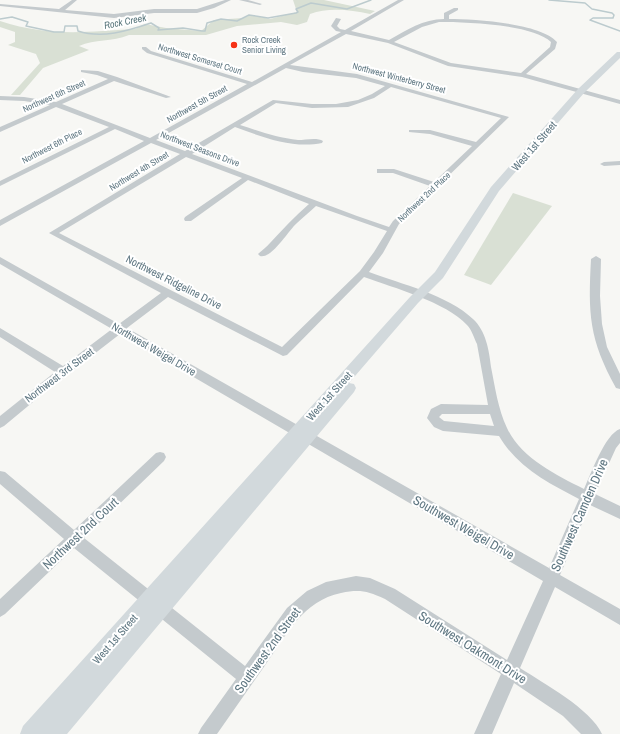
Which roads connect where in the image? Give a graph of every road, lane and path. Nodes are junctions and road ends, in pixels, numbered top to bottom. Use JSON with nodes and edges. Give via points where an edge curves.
{"nodes":[{"id":1,"x":75,"y":0,"type":"edge"},
{"id":2,"x":229,"y":0,"type":"edge"},
{"id":3,"x":241,"y":0,"type":"edge"},
{"id":4,"x":402,"y":0,"type":"edge"},
{"id":5,"x":20,"y":1,"type":"dead end"},
{"id":6,"x":260,"y":4,"type":"dead end"},
{"id":7,"x":0,"y":5,"type":"edge"},
{"id":8,"x":12,"y":6,"type":"junction"},
{"id":9,"x":456,"y":9,"type":"dead end"},
{"id":10,"x":61,"y":10,"type":"junction"},
{"id":11,"x":338,"y":19,"type":"dead end"},
{"id":12,"x":447,"y":20,"type":"junction"},
{"id":13,"x":347,"y":32,"type":"junction"},
{"id":14,"x":390,"y":42,"type":"junction"},
{"id":15,"x":144,"y":48,"type":"dead end"},
{"id":16,"x":620,"y":54,"type":"edge"},
{"id":17,"x":620,"y":60,"type":"edge"},
{"id":18,"x":285,"y":66,"type":"junction"},
{"id":19,"x":83,"y":71,"type":"dead end"},
{"id":20,"x":522,"y":75,"type":"junction"},
{"id":21,"x":115,"y":78,"type":"junction"},
{"id":22,"x":252,"y":84,"type":"junction"},
{"id":23,"x":390,"y":85,"type":"junction"},
{"id":24,"x":585,"y":92,"type":"junction"},
{"id":25,"x":168,"y":97,"type":"dead end"},
{"id":26,"x":0,"y":98,"type":"edge"},
{"id":27,"x":620,"y":102,"type":"edge"},
{"id":28,"x":56,"y":105,"type":"junction"},
{"id":29,"x":506,"y":117,"type":"joint"},
{"id":30,"x":235,"y":125,"type":"junction"},
{"id":31,"x":114,"y":126,"type":"junction"},
{"id":32,"x":0,"y":130,"type":"edge"},
{"id":33,"x":411,"y":131,"type":"dead end"},
{"id":34,"x":150,"y":141,"type":"junction"},
{"id":35,"x":319,"y":142,"type":"dead end"},
{"id":36,"x":478,"y":145,"type":"junction"},
{"id":37,"x":186,"y":154,"type":"junction"},
{"id":38,"x":620,"y":163,"type":"edge"},
{"id":39,"x":604,"y":164,"type":"dead end"},
{"id":40,"x":380,"y":171,"type":"dead end"},
{"id":41,"x":248,"y":177,"type":"junction"},
{"id":42,"x":0,"y":184,"type":"edge"},
{"id":43,"x":436,"y":186,"type":"junction"},
{"id":44,"x":315,"y":203,"type":"junction"},
{"id":45,"x":188,"y":219,"type":"dead end"},
{"id":46,"x":0,"y":223,"type":"edge"},
{"id":47,"x":390,"y":230,"type":"junction"},
{"id":48,"x":53,"y":233,"type":"joint"},
{"id":49,"x":263,"y":254,"type":"dead end"},
{"id":50,"x":596,"y":258,"type":"dead end"},
{"id":51,"x":0,"y":260,"type":"edge"},
{"id":52,"x":363,"y":273,"type":"junction"},
{"id":53,"x":168,"y":292,"type":"junction"},
{"id":54,"x":423,"y":297,"type":"junction"},
{"id":55,"x":120,"y":330,"type":"junction"},
{"id":56,"x":0,"y":332,"type":"edge"},
{"id":57,"x":283,"y":352,"type":"joint"},
{"id":58,"x":64,"y":372,"type":"junction"},
{"id":59,"x":620,"y":385,"type":"edge"},
{"id":60,"x":496,"y":410,"type":"junction"},
{"id":61,"x":0,"y":423,"type":"edge"},
{"id":62,"x":502,"y":431,"type":"junction"},
{"id":63,"x":302,"y":434,"type":"junction"},
{"id":64,"x":620,"y":434,"type":"edge"},
{"id":65,"x":160,"y":457,"type":"dead end"},
{"id":66,"x":0,"y":476,"type":"edge"},
{"id":67,"x":587,"y":496,"type":"junction"},
{"id":68,"x":620,"y":513,"type":"edge"},
{"id":69,"x":74,"y":539,"type":"junction"},
{"id":70,"x":552,"y":577,"type":"junction"},
{"id":71,"x":342,"y":585,"type":"joint"},
{"id":72,"x":154,"y":604,"type":"junction"},
{"id":73,"x":0,"y":609,"type":"edge"},
{"id":74,"x":620,"y":617,"type":"edge"},
{"id":75,"x":510,"y":670,"type":"junction"},
{"id":76,"x":247,"y":677,"type":"junction"},
{"id":77,"x":31,"y":734,"type":"edge"},
{"id":78,"x":53,"y":734,"type":"edge"},
{"id":79,"x":208,"y":734,"type":"edge"},
{"id":80,"x":483,"y":734,"type":"edge"},
{"id":81,"x":593,"y":734,"type":"edge"}],
"edges":[{"from":1,"to":10,"type":"street"},
{"from":2,"to":10,"type":"street","via":[[197,10],[154,11],[114,16]]},
{"from":3,"to":6,"type":"street"},
{"from":4,"to":13,"type":"street","name":"Northwest 5th Street"},
{"from":5,"to":8,"type":"street"},
{"from":7,"to":8,"type":"street"},
{"from":8,"to":10,"type":"street"},
{"from":9,"to":12,"type":"street","via":[[447,12]]},
{"from":11,"to":13,"type":"street","via":[[334,28]]},
{"from":12,"to":14,"type":"street","via":[[426,23]]},
{"from":12,"to":20,"type":"street","via":[[522,28],[548,36],[554,42],[553,48]]},
{"from":13,"to":14,"type":"street"},
{"from":13,"to":18,"type":"street","name":"Northwest 5th Street"},
{"from":14,"to":20,"type":"street","via":[[450,65]]},
{"from":15,"to":22,"type":"street","name":"Northwest Somerset Court","via":[[149,52]]},
{"from":16,"to":24,"type":"main road","name":"West 1st Street"},
{"from":17,"to":24,"type":"main road","name":"West 1st Street"},
{"from":18,"to":22,"type":"street","name":"Northwest 5th Street"},
{"from":18,"to":23,"type":"street","name":"Northwest Winterberry Street","via":[[305,72],[345,73]]},
{"from":19,"to":21,"type":"street"},
{"from":20,"to":24,"type":"street"},
{"from":21,"to":25,"type":"street"},
{"from":21,"to":28,"type":"street","name":"Northwest 6th Street"},
{"from":22,"to":34,"type":"street","name":"Northwest 5th Street"},
{"from":23,"to":29,"type":"street","name":"Northwest Winterberry Street"},
{"from":23,"to":30,"type":"street","name":"Northwest 4th Street","via":[[364,100],[338,106],[313,107],[276,101]]},
{"from":24,"to":27,"type":"street"},
{"from":24,"to":54,"type":"main road","name":"West 1st Street","via":[[507,188],[452,269]]},
{"from":26,"to":28,"type":"street","name":"Northwest Seasons Drive","via":[[33,100]]},
{"from":28,"to":31,"type":"street","name":"Northwest Seasons Drive"},
{"from":28,"to":32,"type":"street","name":"Northwest 6th Street"},
{"from":29,"to":36,"type":"street","name":"Northwest 2nd Place"},
{"from":30,"to":35,"type":"street","via":[[282,139]]},
{"from":30,"to":37,"type":"street","name":"Northwest 4th Street"},
{"from":31,"to":34,"type":"street","name":"Northwest Seasons Drive"},
{"from":31,"to":42,"type":"street","name":"Northwest 6th Place"},
{"from":33,"to":36,"type":"street","via":[[430,132]]},
{"from":34,"to":37,"type":"street","name":"Northwest Seasons Drive"},
{"from":34,"to":46,"type":"street","name":"Northwest 5th Street"},
{"from":36,"to":43,"type":"street","name":"Northwest 2nd Place"},
{"from":37,"to":41,"type":"street","name":"Northwest Seasons Drive"},
{"from":37,"to":48,"type":"street","name":"Northwest 4th Street"},
{"from":38,"to":39,"type":"street"},
{"from":40,"to":43,"type":"street","via":[[394,171]]},
{"from":41,"to":44,"type":"street","name":"Northwest Seasons Drive"},
{"from":41,"to":45,"type":"street"},
{"from":43,"to":47,"type":"street","name":"Northwest 2nd Place"},
{"from":44,"to":47,"type":"street","name":"Northwest Seasons Drive"},
{"from":44,"to":49,"type":"street"},
{"from":47,"to":52,"type":"street","name":"Northwest 2nd Place"},
{"from":48,"to":53,"type":"street","name":"Northwest Ridgeline Drive"},
{"from":50,"to":59,"type":"street","via":[[598,333],[605,356]]},
{"from":51,"to":55,"type":"street","name":"Northwest Weigel Drive"},
{"from":52,"to":54,"type":"street"},
{"from":52,"to":57,"type":"street","name":"Northwest 2nd Place"},
{"from":53,"to":55,"type":"street","name":"Northwest 3rd Street"},
{"from":53,"to":57,"type":"street","name":"Northwest Ridgeline Drive"},
{"from":54,"to":60,"type":"street","via":[[458,313],[471,323],[482,344]]},
{"from":54,"to":63,"type":"main road","name":"West 1st Street"},
{"from":55,"to":58,"type":"street","name":"Northwest 3rd Street"},
{"from":55,"to":63,"type":"street","name":"Northwest Weigel Drive"},
{"from":56,"to":58,"type":"street"},
{"from":58,"to":61,"type":"street","name":"Northwest 3rd Street","via":[[35,391]]},
{"from":60,"to":62,"type":"street"},
{"from":60,"to":62,"type":"street","via":[[441,409],[435,412],[433,418],[443,426]]},
{"from":62,"to":67,"type":"street","via":[[512,448],[530,464]]},
{"from":63,"to":70,"type":"street","name":"Southwest Weigel Drive"},
{"from":63,"to":72,"type":"main road","name":"West 1st Street"},
{"from":64,"to":67,"type":"street","name":"Southwest Camden Drive","via":[[611,445]]},
{"from":65,"to":69,"type":"street","name":"Northwest 2nd Court"},
{"from":66,"to":69,"type":"street"},
{"from":67,"to":68,"type":"street"},
{"from":67,"to":70,"type":"street","name":"Southwest Camden Drive"},
{"from":69,"to":72,"type":"street"},
{"from":69,"to":73,"type":"street","name":"Northwest 2nd Court"},
{"from":70,"to":74,"type":"street","name":"Southwest Weigel Drive"},
{"from":70,"to":75,"type":"street","name":"Southwest Camden Drive"},
{"from":71,"to":75,"type":"street","name":"Southwest Oakmont Drive","via":[[370,585],[390,594]]},
{"from":71,"to":76,"type":"street","name":"Southwest 2nd Street","via":[[312,596],[292,613]]},
{"from":72,"to":76,"type":"street"},
{"from":72,"to":77,"type":"main road","name":"West 1st Street"},
{"from":72,"to":78,"type":"main road","name":"West 1st Street"},
{"from":75,"to":80,"type":"street","name":"Southwest Camden Drive"},
{"from":75,"to":81,"type":"street","name":"Southwest Oakmont Drive","via":[[569,710]]},
{"from":76,"to":79,"type":"street","name":"Southwest 2nd Street"}]}
